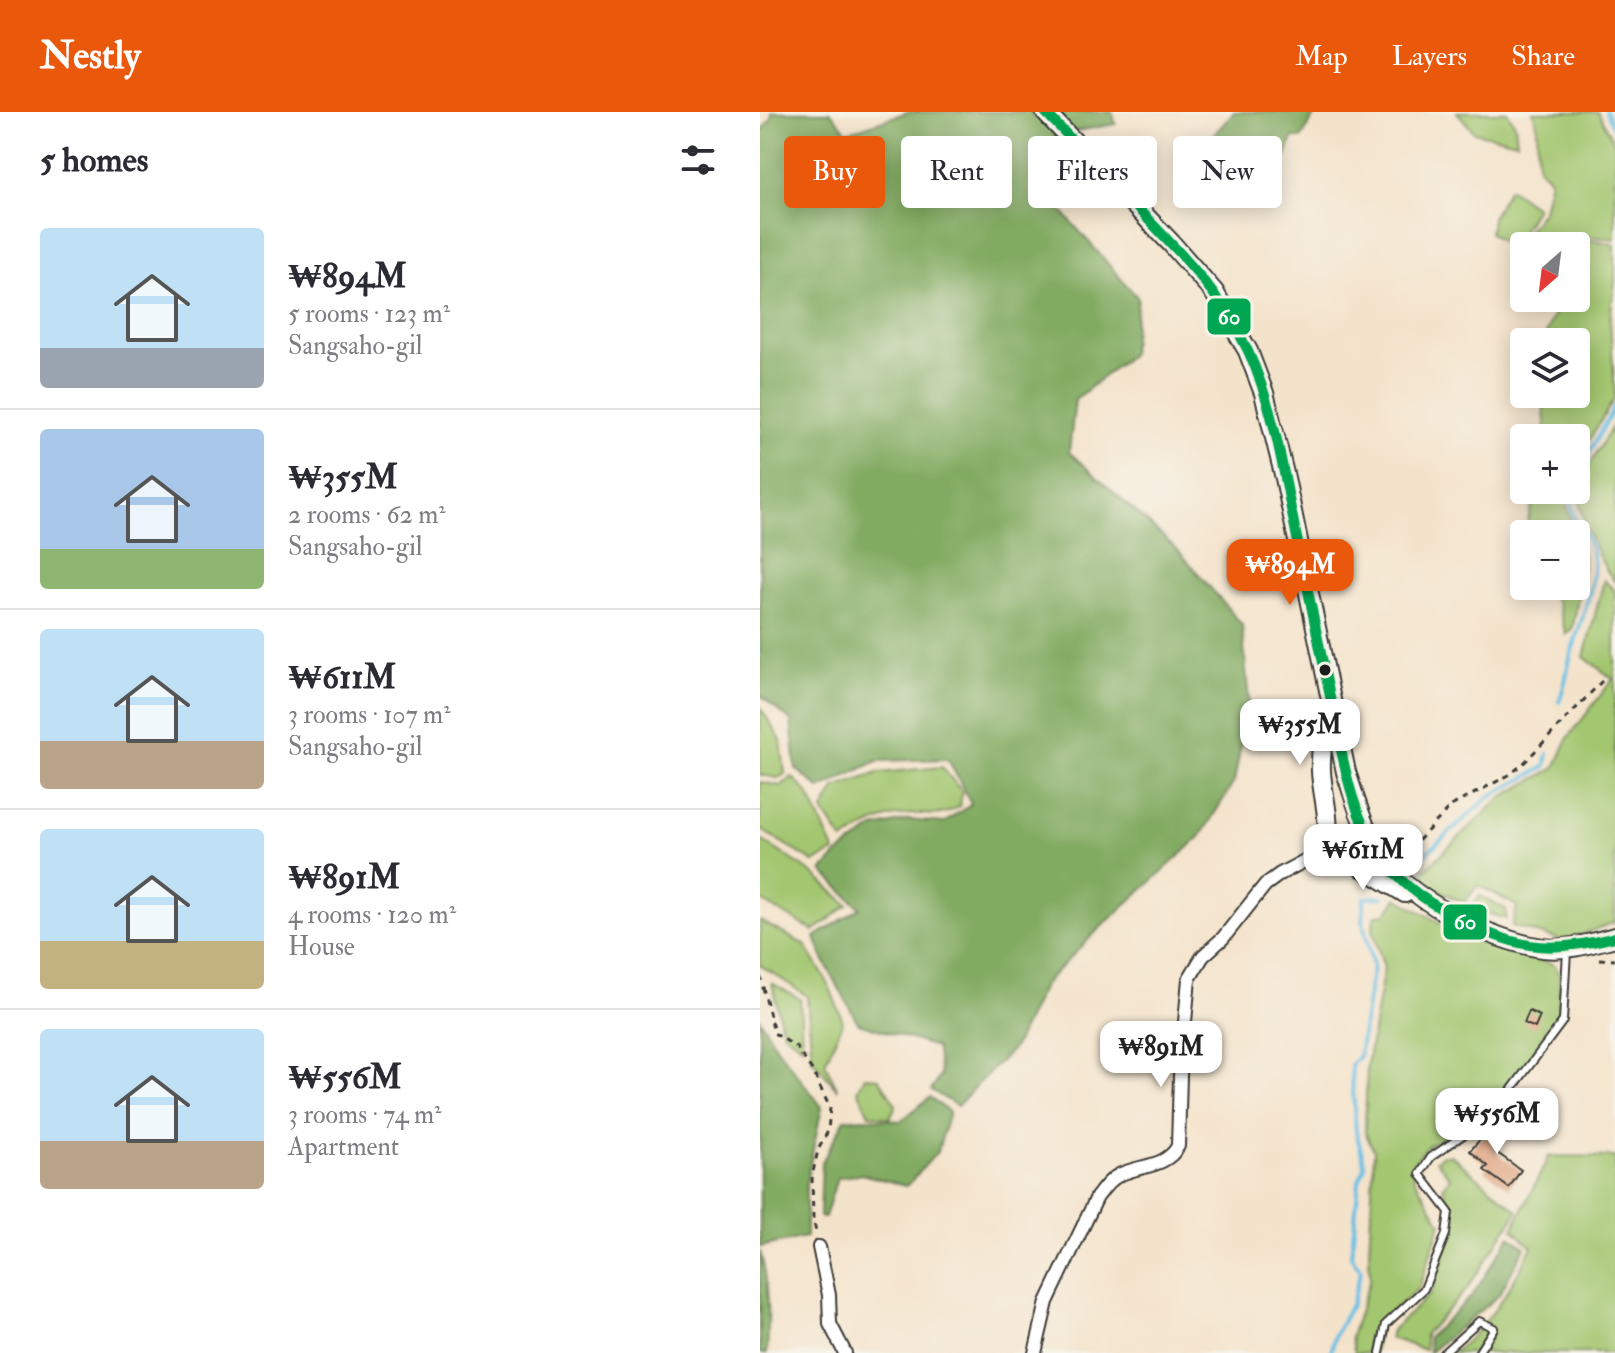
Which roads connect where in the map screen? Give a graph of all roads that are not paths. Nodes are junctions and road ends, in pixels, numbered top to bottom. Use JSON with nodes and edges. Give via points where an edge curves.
{"nodes":[{"id":1,"x":1045,"y":112,"type":"edge"},
{"id":2,"x":1332,"y":704,"type":"junction"},
{"id":3,"x":1326,"y":841,"type":"junction"},
{"id":4,"x":1423,"y":898,"type":"junction"},
{"id":5,"x":1615,"y":937,"type":"edge"},
{"id":6,"x":1567,"y":947,"type":"junction"},
{"id":7,"x":819,"y":1247,"type":"road end"},
{"id":8,"x":845,"y":1353,"type":"edge"},
{"id":9,"x":1035,"y":1353,"type":"edge"},
{"id":10,"x":1380,"y":1353,"type":"edge"},
{"id":11,"x":1443,"y":1353,"type":"edge"},
{"id":12,"x":1478,"y":1353,"type":"edge"}],
"edges":[{"from":1,"to":2,"type":"street","via":[[1214,292],[1248,351],[1285,478]]},
{"from":2,"to":3,"type":"street","via":[[1321,740]]},
{"from":2,"to":4,"type":"street","via":[[1346,772],[1378,854]]},
{"from":3,"to":4,"type":"street","via":[[1402,892]]},
{"from":3,"to":9,"type":"street","via":[[1308,859],[1265,885],[1195,966],[1189,979],[1178,1146],[1164,1161],[1108,1182],[1097,1197],[1047,1302]]},
{"from":4,"to":6,"type":"street","via":[[1464,922],[1509,939],[1543,948]]},
{"from":5,"to":6,"type":"street"},
{"from":6,"to":10,"type":"lane","via":[[1563,1021],[1503,1101],[1431,1157],[1420,1174],[1449,1212],[1446,1234],[1424,1289],[1386,1324]]},
{"from":7,"to":8,"type":"street","via":[[830,1324]]},
{"from":11,"to":12,"type":"lane","via":[[1479,1321],[1494,1328]]}]}
